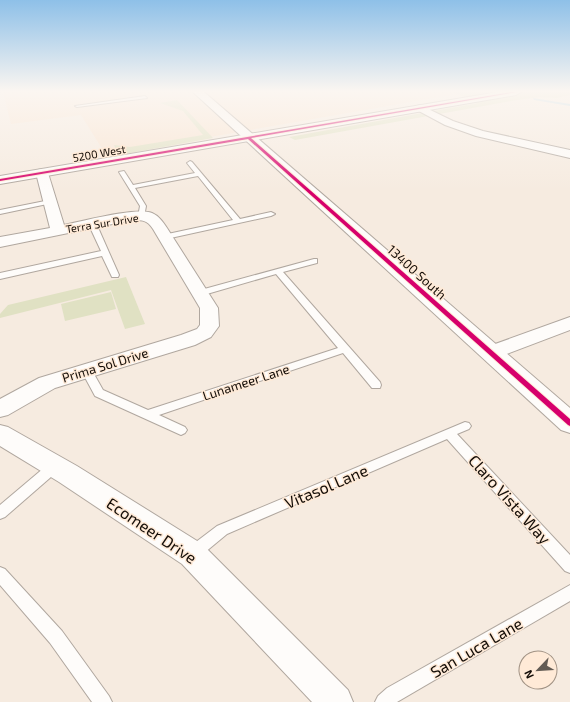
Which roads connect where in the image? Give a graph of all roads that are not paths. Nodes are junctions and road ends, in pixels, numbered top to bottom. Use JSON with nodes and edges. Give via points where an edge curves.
{"nodes":[{"id":1,"x":234,"y":125,"type":"edge"},
{"id":2,"x":324,"y":125,"type":"edge"},
{"id":3,"x":454,"y":125,"type":"edge"},
{"id":4,"x":249,"y":138,"type":"junction"},
{"id":5,"x":570,"y":154,"type":"edge"},
{"id":6,"x":190,"y":163,"type":"dead end"},
{"id":7,"x":122,"y":172,"type":"dead end"},
{"id":8,"x":42,"y":173,"type":"junction"},
{"id":9,"x":199,"y":174,"type":"junction"},
{"id":10,"x":0,"y":180,"type":"edge"},
{"id":11,"x":131,"y":187,"type":"junction"},
{"id":12,"x":50,"y":202,"type":"junction"},
{"id":13,"x":0,"y":212,"type":"edge"},
{"id":14,"x":271,"y":214,"type":"dead end"},
{"id":15,"x":141,"y":215,"type":"junction"},
{"id":16,"x":238,"y":221,"type":"junction"},
{"id":17,"x":92,"y":223,"type":"junction"},
{"id":18,"x":58,"y":230,"type":"junction"},
{"id":19,"x":166,"y":237,"type":"junction"},
{"id":20,"x":0,"y":242,"type":"edge"},
{"id":21,"x":104,"y":252,"type":"junction"},
{"id":22,"x":314,"y":261,"type":"dead end"},
{"id":23,"x":278,"y":272,"type":"junction"},
{"id":24,"x":114,"y":275,"type":"dead end"},
{"id":25,"x":0,"y":276,"type":"edge"},
{"id":26,"x":200,"y":293,"type":"junction"},
{"id":27,"x":570,"y":323,"type":"edge"},
{"id":28,"x":210,"y":326,"type":"joint"},
{"id":29,"x":345,"y":349,"type":"junction"},
{"id":30,"x":491,"y":353,"type":"junction"},
{"id":31,"x":86,"y":370,"type":"junction"},
{"id":32,"x":376,"y":386,"type":"dead end"},
{"id":33,"x":0,"y":409,"type":"edge"},
{"id":34,"x":147,"y":415,"type":"junction"},
{"id":35,"x":570,"y":423,"type":"edge"},
{"id":36,"x":465,"y":426,"type":"dead end"},
{"id":37,"x":181,"y":430,"type":"dead end"},
{"id":38,"x":450,"y":433,"type":"junction"},
{"id":39,"x":0,"y":434,"type":"edge"},
{"id":40,"x":55,"y":466,"type":"junction"},
{"id":41,"x":0,"y":513,"type":"edge"},
{"id":42,"x":192,"y":554,"type":"junction"},
{"id":43,"x":570,"y":566,"type":"edge"},
{"id":44,"x":0,"y":574,"type":"edge"},
{"id":45,"x":570,"y":593,"type":"edge"},
{"id":46,"x":103,"y":702,"type":"edge"},
{"id":47,"x":336,"y":702,"type":"edge"},
{"id":48,"x":384,"y":702,"type":"edge"}],
"edges":[{"from":1,"to":4,"type":"street","name":"13400 South"},
{"from":2,"to":4,"type":"street","name":"5200 West"},
{"from":3,"to":5,"type":"street","via":[[485,136]]},
{"from":4,"to":8,"type":"street","name":"5200 West"},
{"from":4,"to":30,"type":"street","name":"13400 South"},
{"from":6,"to":9,"type":"lane"},
{"from":7,"to":11,"type":"lane"},
{"from":8,"to":10,"type":"street","name":"5200 West"},
{"from":8,"to":12,"type":"street"},
{"from":9,"to":11,"type":"lane"},
{"from":9,"to":16,"type":"lane"},
{"from":11,"to":15,"type":"lane","via":[[143,206]]},
{"from":12,"to":13,"type":"lane"},
{"from":12,"to":18,"type":"street"},
{"from":14,"to":16,"type":"lane"},
{"from":15,"to":17,"type":"street","name":"Terra Sur Drive"},
{"from":15,"to":19,"type":"street","name":"Terra Sur Drive","via":[[153,219]]},
{"from":16,"to":19,"type":"lane"},
{"from":17,"to":18,"type":"street","name":"Terra Sur Drive"},
{"from":17,"to":21,"type":"lane"},
{"from":18,"to":20,"type":"street","name":"Terra Sur Drive"},
{"from":19,"to":26,"type":"street","name":"Terra Sur Drive"},
{"from":21,"to":24,"type":"lane"},
{"from":21,"to":25,"type":"lane"},
{"from":22,"to":23,"type":"lane"},
{"from":23,"to":26,"type":"lane"},
{"from":23,"to":29,"type":"lane"},
{"from":26,"to":28,"type":"street","name":"Terra Sur Drive","via":[[209,308]]},
{"from":27,"to":30,"type":"street"},
{"from":28,"to":31,"type":"street","name":"Prima Sol Drive","via":[[204,333],[188,340]]},
{"from":29,"to":32,"type":"lane"},
{"from":29,"to":34,"type":"lane","name":"Lunameer Lane"},
{"from":30,"to":35,"type":"street","name":"13400 South"},
{"from":31,"to":33,"type":"street","name":"Prima Sol Drive","via":[[47,383]]},
{"from":31,"to":34,"type":"lane","via":[[99,393]]},
{"from":34,"to":37,"type":"lane"},
{"from":36,"to":38,"type":"lane","name":"Vitasol Lane"},
{"from":38,"to":42,"type":"lane","name":"Vitasol Lane","via":[[222,530]]},
{"from":38,"to":43,"type":"lane","name":"Claro Vista Way"},
{"from":39,"to":40,"type":"street","name":"Ecomeer Drive"},
{"from":40,"to":41,"type":"lane"},
{"from":40,"to":42,"type":"street","name":"Ecomeer Drive"},
{"from":42,"to":47,"type":"street","name":"Ecomeer Drive"},
{"from":44,"to":46,"type":"lane","via":[[56,638]]},
{"from":45,"to":48,"type":"lane","name":"San Luca Lane","via":[[393,694]]}]}
